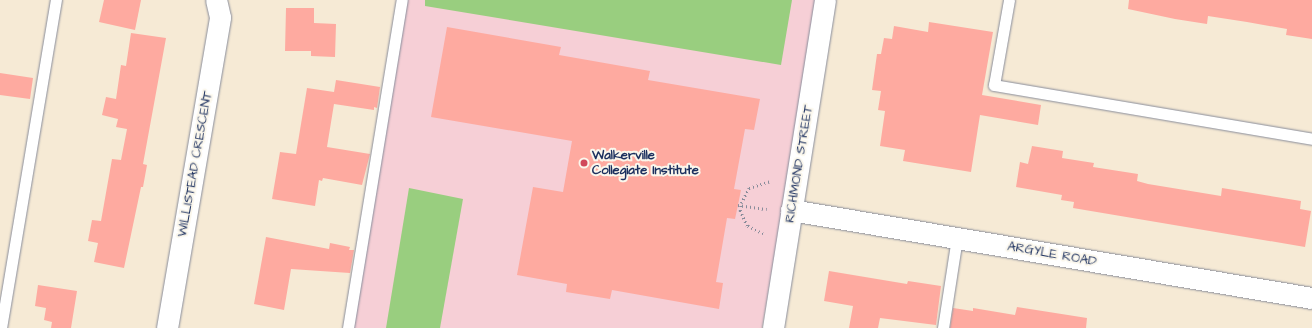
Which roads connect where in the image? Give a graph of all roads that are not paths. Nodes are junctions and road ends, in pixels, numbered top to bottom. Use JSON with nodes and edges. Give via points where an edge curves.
{"nodes":[{"id":1,"x":56,"y":0,"type":"edge"},
{"id":2,"x":216,"y":0,"type":"edge"},
{"id":3,"x":402,"y":0,"type":"edge"},
{"id":4,"x":825,"y":0,"type":"edge"},
{"id":5,"x":1009,"y":0,"type":"edge"},
{"id":6,"x":1312,"y":138,"type":"edge"},
{"id":7,"x":791,"y":210,"type":"junction"},
{"id":8,"x":957,"y":238,"type":"junction"},
{"id":9,"x":1312,"y":298,"type":"edge"},
{"id":10,"x":1,"y":328,"type":"edge"},
{"id":11,"x":166,"y":328,"type":"edge"},
{"id":12,"x":348,"y":328,"type":"edge"},
{"id":13,"x":773,"y":328,"type":"edge"},
{"id":14,"x":943,"y":328,"type":"edge"}],
"edges":[{"from":1,"to":10,"type":"lane"},
{"from":2,"to":11,"type":"street","name":"WILLISTEAD CRESCENT","via":[[220,17]]},
{"from":3,"to":12,"type":"lane"},
{"from":4,"to":7,"type":"street","name":"RICHMOND STREET"},
{"from":5,"to":6,"type":"lane","via":[[994,85]]},
{"from":7,"to":8,"type":"street","name":"ARGYLE ROAD"},
{"from":7,"to":13,"type":"street","name":"RICHMOND STREET"},
{"from":8,"to":9,"type":"street","name":"ARGYLE ROAD"},
{"from":8,"to":14,"type":"lane"}]}
